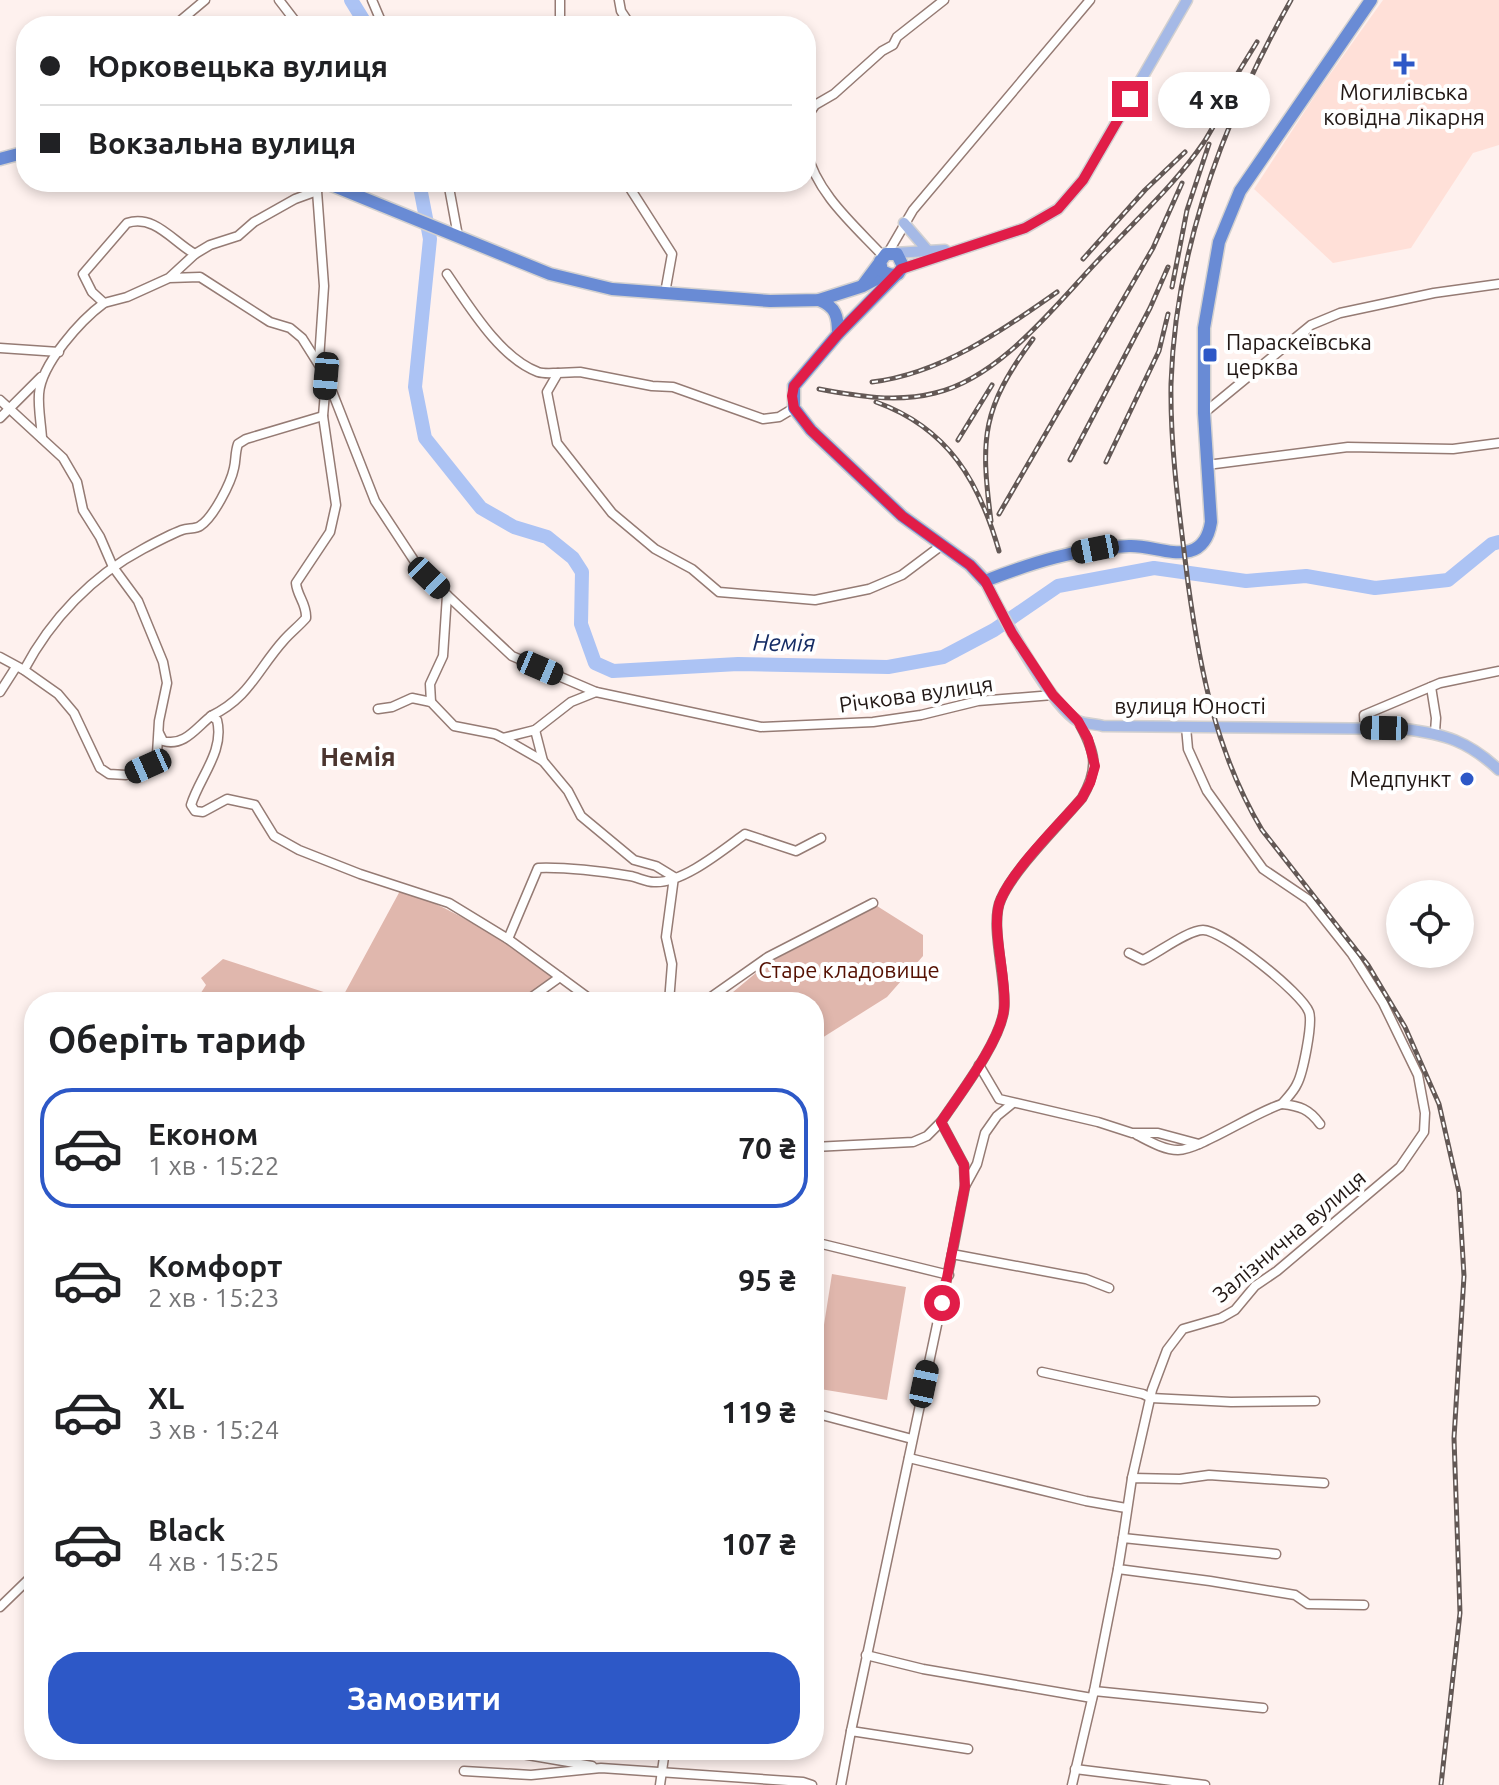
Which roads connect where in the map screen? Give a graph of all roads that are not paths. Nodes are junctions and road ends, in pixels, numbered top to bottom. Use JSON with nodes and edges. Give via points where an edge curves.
{"nodes":[{"id":1,"x":205,"y":0,"type":"edge"},
{"id":2,"x":279,"y":0,"type":"edge"},
{"id":3,"x":944,"y":0,"type":"edge"},
{"id":4,"x":1090,"y":0,"type":"edge"},
{"id":5,"x":1187,"y":0,"type":"edge"},
{"id":6,"x":1371,"y":0,"type":"edge"},
{"id":7,"x":186,"y":16,"type":"edge"},
{"id":8,"x":291,"y":16,"type":"edge"},
{"id":9,"x":816,"y":102,"type":"edge"},
{"id":10,"x":816,"y":178,"type":"edge"},
{"id":11,"x":308,"y":192,"type":"edge"},
{"id":12,"x":320,"y":192,"type":"edge"},
{"id":13,"x":341,"y":192,"type":"edge"},
{"id":14,"x":450,"y":192,"type":"edge"},
{"id":15,"x":632,"y":192,"type":"edge"},
{"id":16,"x":904,"y":223,"type":"junction"},
{"id":17,"x":458,"y":236,"type":"junction"},
{"id":18,"x":955,"y":250,"type":"junction"},
{"id":19,"x":928,"y":251,"type":"junction"},
{"id":20,"x":195,"y":254,"type":"junction"},
{"id":21,"x":887,"y":265,"type":"junction"},
{"id":22,"x":447,"y":274,"type":"dead end"},
{"id":23,"x":169,"y":278,"type":"junction"},
{"id":24,"x":1499,"y":284,"type":"edge"},
{"id":25,"x":863,"y":286,"type":"junction"},
{"id":26,"x":665,"y":293,"type":"junction"},
{"id":27,"x":872,"y":299,"type":"junction"},
{"id":28,"x":819,"y":300,"type":"junction"},
{"id":29,"x":104,"y":303,"type":"junction"},
{"id":30,"x":838,"y":334,"type":"junction"},
{"id":31,"x":0,"y":348,"type":"edge"},
{"id":32,"x":59,"y":352,"type":"junction"},
{"id":33,"x":319,"y":361,"type":"junction"},
{"id":34,"x":558,"y":373,"type":"junction"},
{"id":35,"x":326,"y":376,"type":"junction"},
{"id":36,"x":42,"y":377,"type":"junction"},
{"id":37,"x":0,"y":400,"type":"edge"},
{"id":38,"x":9,"y":407,"type":"junction"},
{"id":39,"x":794,"y":408,"type":"junction"},
{"id":40,"x":1204,"y":413,"type":"junction"},
{"id":41,"x":323,"y":416,"type":"junction"},
{"id":42,"x":0,"y":418,"type":"edge"},
{"id":43,"x":42,"y":438,"type":"junction"},
{"id":44,"x":1499,"y":443,"type":"edge"},
{"id":45,"x":1207,"y":465,"type":"junction"},
{"id":46,"x":942,"y":545,"type":"junction"},
{"id":47,"x":113,"y":567,"type":"junction"},
{"id":48,"x":985,"y":581,"type":"junction"},
{"id":49,"x":447,"y":595,"type":"junction"},
{"id":50,"x":0,"y":657,"type":"edge"},
{"id":51,"x":20,"y":668,"type":"junction"},
{"id":52,"x":1499,"y":671,"type":"edge"},
{"id":53,"x":1431,"y":687,"type":"junction"},
{"id":54,"x":0,"y":692,"type":"edge"},
{"id":55,"x":596,"y":692,"type":"junction"},
{"id":56,"x":1053,"y":695,"type":"junction"},
{"id":57,"x":431,"y":702,"type":"junction"},
{"id":58,"x":378,"y":709,"type":"dead end"},
{"id":59,"x":211,"y":716,"type":"junction"},
{"id":60,"x":1078,"y":721,"type":"junction"},
{"id":61,"x":1186,"y":727,"type":"junction"},
{"id":62,"x":1365,"y":728,"type":"junction"},
{"id":63,"x":535,"y":730,"type":"junction"},
{"id":64,"x":1435,"y":732,"type":"junction"},
{"id":65,"x":159,"y":733,"type":"junction"},
{"id":66,"x":503,"y":738,"type":"junction"},
{"id":67,"x":543,"y":761,"type":"junction"},
{"id":68,"x":1499,"y":770,"type":"edge"},
{"id":69,"x":821,"y":838,"type":"dead end"},
{"id":70,"x":674,"y":877,"type":"junction"},
{"id":71,"x":873,"y":903,"type":"dead end"},
{"id":72,"x":508,"y":939,"type":"junction"},
{"id":73,"x":1129,"y":953,"type":"dead end"},
{"id":74,"x":560,"y":977,"type":"junction"},
{"id":75,"x":539,"y":992,"type":"edge"},
{"id":76,"x":580,"y":992,"type":"edge"},
{"id":77,"x":670,"y":992,"type":"edge"},
{"id":78,"x":718,"y":992,"type":"edge"},
{"id":79,"x":979,"y":1065,"type":"junction"},
{"id":80,"x":1013,"y":1103,"type":"junction"},
{"id":81,"x":1282,"y":1104,"type":"junction"},
{"id":82,"x":941,"y":1122,"type":"junction"},
{"id":83,"x":1320,"y":1124,"type":"dead end"},
{"id":84,"x":824,"y":1146,"type":"edge"},
{"id":85,"x":965,"y":1186,"type":"junction"},
{"id":86,"x":824,"y":1245,"type":"edge"},
{"id":87,"x":952,"y":1254,"type":"junction"},
{"id":88,"x":949,"y":1275,"type":"junction"},
{"id":89,"x":1109,"y":1288,"type":"dead end"},
{"id":90,"x":1042,"y":1372,"type":"dead end"},
{"id":91,"x":1151,"y":1398,"type":"junction"},
{"id":92,"x":1315,"y":1401,"type":"dead end"},
{"id":93,"x":824,"y":1416,"type":"edge"},
{"id":94,"x":912,"y":1439,"type":"junction"},
{"id":95,"x":909,"y":1458,"type":"junction"},
{"id":96,"x":1132,"y":1478,"type":"junction"},
{"id":97,"x":1324,"y":1483,"type":"dead end"},
{"id":98,"x":1126,"y":1508,"type":"junction"},
{"id":99,"x":1123,"y":1538,"type":"junction"},
{"id":100,"x":1276,"y":1554,"type":"dead end"},
{"id":101,"x":1118,"y":1569,"type":"junction"},
{"id":102,"x":24,"y":1584,"type":"edge"},
{"id":103,"x":1364,"y":1605,"type":"dead end"},
{"id":104,"x":0,"y":1607,"type":"edge"},
{"id":105,"x":866,"y":1655,"type":"junction"},
{"id":106,"x":1093,"y":1694,"type":"junction"},
{"id":107,"x":1263,"y":1708,"type":"dead end"},
{"id":108,"x":851,"y":1731,"type":"junction"},
{"id":109,"x":968,"y":1749,"type":"dead end"},
{"id":110,"x":561,"y":1760,"type":"edge"},
{"id":111,"x":664,"y":1760,"type":"edge"},
{"id":112,"x":601,"y":1768,"type":"junction"},
{"id":113,"x":1075,"y":1769,"type":"junction"},
{"id":114,"x":464,"y":1771,"type":"dead end"},
{"id":115,"x":662,"y":1773,"type":"junction"},
{"id":116,"x":660,"y":1785,"type":"edge"},
{"id":117,"x":812,"y":1785,"type":"edge"},
{"id":118,"x":841,"y":1785,"type":"edge"},
{"id":119,"x":1072,"y":1785,"type":"edge"},
{"id":120,"x":1205,"y":1785,"type":"edge"}],
"edges":[{"from":1,"to":7,"type":"street"},
{"from":2,"to":8,"type":"street"},
{"from":3,"to":9,"type":"street","via":[[859,73]]},
{"from":4,"to":16,"type":"street"},
{"from":5,"to":18,"type":"main road","via":[[1083,180],[1058,209],[1025,228]]},
{"from":6,"to":40,"type":"highway","via":[[1254,167],[1219,242],[1204,328]]},
{"from":10,"to":21,"type":"street"},
{"from":11,"to":20,"type":"street","via":[[238,236]]},
{"from":12,"to":33,"type":"street","name":"Річкова вулиця","via":[[324,286]]},
{"from":13,"to":17,"type":"highway"},
{"from":14,"to":17,"type":"street"},
{"from":15,"to":26,"type":"street","via":[[672,254]]},
{"from":16,"to":19,"type":"main road"},
{"from":16,"to":21,"type":"street"},
{"from":17,"to":26,"type":"highway","via":[[571,280]]},
{"from":18,"to":19,"type":"main road"},
{"from":18,"to":21,"type":"main road"},
{"from":19,"to":21,"type":"main road"},
{"from":20,"to":23,"type":"street"},
{"from":20,"to":29,"type":"street","via":[[157,225],[127,223],[83,274]]},
{"from":21,"to":25,"type":"highway"},
{"from":21,"to":25,"type":"highway"},
{"from":21,"to":27,"type":"highway"},
{"from":21,"to":27,"type":"highway"},
{"from":22,"to":34,"type":"street","via":[[500,345],[539,372]]},
{"from":23,"to":29,"type":"street"},
{"from":23,"to":33,"type":"street","name":"Річкова вулиця","via":[[200,277],[270,322],[290,328]]},
{"from":24,"to":40,"type":"street","via":[[1354,310],[1311,325]]},
{"from":25,"to":28,"type":"highway"},
{"from":26,"to":28,"type":"highway"},
{"from":27,"to":30,"type":"highway"},
{"from":28,"to":30,"type":"highway","via":[[835,310]]},
{"from":29,"to":32,"type":"street"},
{"from":30,"to":39,"type":"highway","via":[[794,386]]},
{"from":31,"to":32,"type":"street"},
{"from":32,"to":36,"type":"street"},
{"from":33,"to":35,"type":"street","name":"Річкова вулиця"},
{"from":34,"to":39,"type":"street","via":[[673,387],[763,419]]},
{"from":34,"to":46,"type":"street","via":[[547,392],[557,443],[612,513],[719,592],[815,600],[869,589],[902,575]]},
{"from":35,"to":41,"type":"street"},
{"from":35,"to":49,"type":"street","name":"Річкова вулиця","via":[[375,501],[421,571]]},
{"from":36,"to":38,"type":"street"},
{"from":36,"to":43,"type":"street"},
{"from":37,"to":38,"type":"street"},
{"from":38,"to":42,"type":"street"},
{"from":38,"to":43,"type":"street"},
{"from":39,"to":46,"type":"highway","via":[[881,497]]},
{"from":40,"to":45,"type":"highway"},
{"from":41,"to":47,"type":"street","via":[[238,444],[234,469],[217,507],[200,526]]},
{"from":41,"to":59,"type":"street","via":[[336,505],[330,532],[296,583],[306,618],[242,696]]},
{"from":43,"to":47,"type":"street","via":[[77,482],[83,510]]},
{"from":44,"to":45,"type":"street","via":[[1453,449],[1348,447]]},
{"from":45,"to":48,"type":"highway","via":[[1211,522],[1207,538],[1194,549],[1095,549],[1032,562]]},
{"from":46,"to":48,"type":"highway"},
{"from":47,"to":51,"type":"street","via":[[69,605]]},
{"from":47,"to":65,"type":"street","via":[[138,601],[163,662],[167,683]]},
{"from":48,"to":56,"type":"main road"},
{"from":49,"to":55,"type":"street","name":"Річкова вулиця","via":[[512,656]]},
{"from":49,"to":57,"type":"street","via":[[443,656],[430,684]]},
{"from":50,"to":51,"type":"street"},
{"from":51,"to":54,"type":"street"},
{"from":51,"to":65,"type":"street","via":[[58,694],[74,713],[100,768],[109,774],[126,775],[148,766],[157,754]]},
{"from":52,"to":53,"type":"street"},
{"from":53,"to":62,"type":"street","via":[[1364,715]]},
{"from":53,"to":64,"type":"street"},
{"from":55,"to":56,"type":"street","name":"Річкова вулиця","via":[[761,727],[873,722],[978,701]]},
{"from":55,"to":63,"type":"street","via":[[571,702]]},
{"from":56,"to":60,"type":"main road"},
{"from":57,"to":58,"type":"street","via":[[412,698]]},
{"from":57,"to":66,"type":"street","via":[[454,726]]},
{"from":59,"to":65,"type":"street","via":[[172,744]]},
{"from":59,"to":72,"type":"street","via":[[219,727],[215,750],[191,805],[195,811],[227,799],[255,805],[274,836],[299,850],[449,903]]},
{"from":60,"to":61,"type":"main road","name":"вулиця Юності"},
{"from":60,"to":79,"type":"street","via":[[1095,766],[1082,798],[1000,899],[1004,1010]]},
{"from":61,"to":62,"type":"main road","name":"вулиця Юності"},
{"from":61,"to":91,"type":"street","name":"Залізнична вулиця","via":[[1188,749],[1207,791],[1263,869],[1309,900],[1383,1003],[1418,1075],[1425,1113],[1424,1132],[1400,1167],[1255,1286],[1235,1310],[1183,1329],[1167,1350]]},
{"from":62,"to":64,"type":"main road","name":"вулиця Юності"},
{"from":63,"to":66,"type":"street"},
{"from":63,"to":67,"type":"street"},
{"from":64,"to":68,"type":"main road","name":"вулиця Юності","via":[[1469,746]]},
{"from":66,"to":67,"type":"street"},
{"from":67,"to":70,"type":"street","via":[[581,816],[634,860]]},
{"from":69,"to":70,"type":"street","via":[[796,851],[745,834]]},
{"from":70,"to":72,"type":"street","via":[[655,882],[599,871],[538,868]]},
{"from":70,"to":77,"type":"street","via":[[666,937],[672,964]]},
{"from":71,"to":78,"type":"street","via":[[768,957]]},
{"from":72,"to":74,"type":"street"},
{"from":73,"to":81,"type":"street","via":[[1143,960],[1193,933],[1211,932],[1301,999],[1309,1013],[1309,1031],[1298,1084]]},
{"from":74,"to":75,"type":"street"},
{"from":74,"to":76,"type":"street"},
{"from":79,"to":80,"type":"street","via":[[999,1099]]},
{"from":79,"to":82,"type":"street"},
{"from":80,"to":81,"type":"street","via":[[1098,1122],[1180,1151]]},
{"from":80,"to":85,"type":"street","via":[[985,1133]]},
{"from":81,"to":83,"type":"street","via":[[1311,1111]]},
{"from":82,"to":84,"type":"street","via":[[913,1142]]},
{"from":82,"to":85,"type":"street","via":[[964,1165]]},
{"from":85,"to":87,"type":"street"},
{"from":86,"to":88,"type":"street"},
{"from":87,"to":88,"type":"street"},
{"from":87,"to":89,"type":"street"},
{"from":88,"to":94,"type":"street"},
{"from":90,"to":91,"type":"street"},
{"from":91,"to":92,"type":"street"},
{"from":91,"to":96,"type":"street","name":"Залізнична вулиця"},
{"from":93,"to":94,"type":"street"},
{"from":94,"to":95,"type":"street"},
{"from":95,"to":98,"type":"street"},
{"from":95,"to":105,"type":"street"},
{"from":96,"to":97,"type":"street","via":[[1209,1475]]},
{"from":96,"to":98,"type":"street","name":"Залізнична вулиця"},
{"from":98,"to":99,"type":"street","name":"Залізнична вулиця"},
{"from":99,"to":100,"type":"street"},
{"from":99,"to":101,"type":"street","name":"Залізнична вулиця"},
{"from":101,"to":103,"type":"street","via":[[1295,1595],[1308,1604]]},
{"from":101,"to":106,"type":"street","name":"Залізнична вулиця"},
{"from":102,"to":104,"type":"street"},
{"from":105,"to":106,"type":"street","via":[[923,1669]]},
{"from":105,"to":108,"type":"street"},
{"from":106,"to":107,"type":"street"},
{"from":106,"to":113,"type":"street","name":"Залізнична вулиця"},
{"from":108,"to":109,"type":"street"},
{"from":108,"to":118,"type":"street"},
{"from":110,"to":112,"type":"street"},
{"from":111,"to":115,"type":"street"},
{"from":112,"to":114,"type":"street","via":[[531,1775]]},
{"from":112,"to":115,"type":"street"},
{"from":113,"to":119,"type":"street","name":"Залізнична вулиця"},
{"from":113,"to":120,"type":"street"},
{"from":115,"to":116,"type":"street"},
{"from":115,"to":117,"type":"street"}]}
